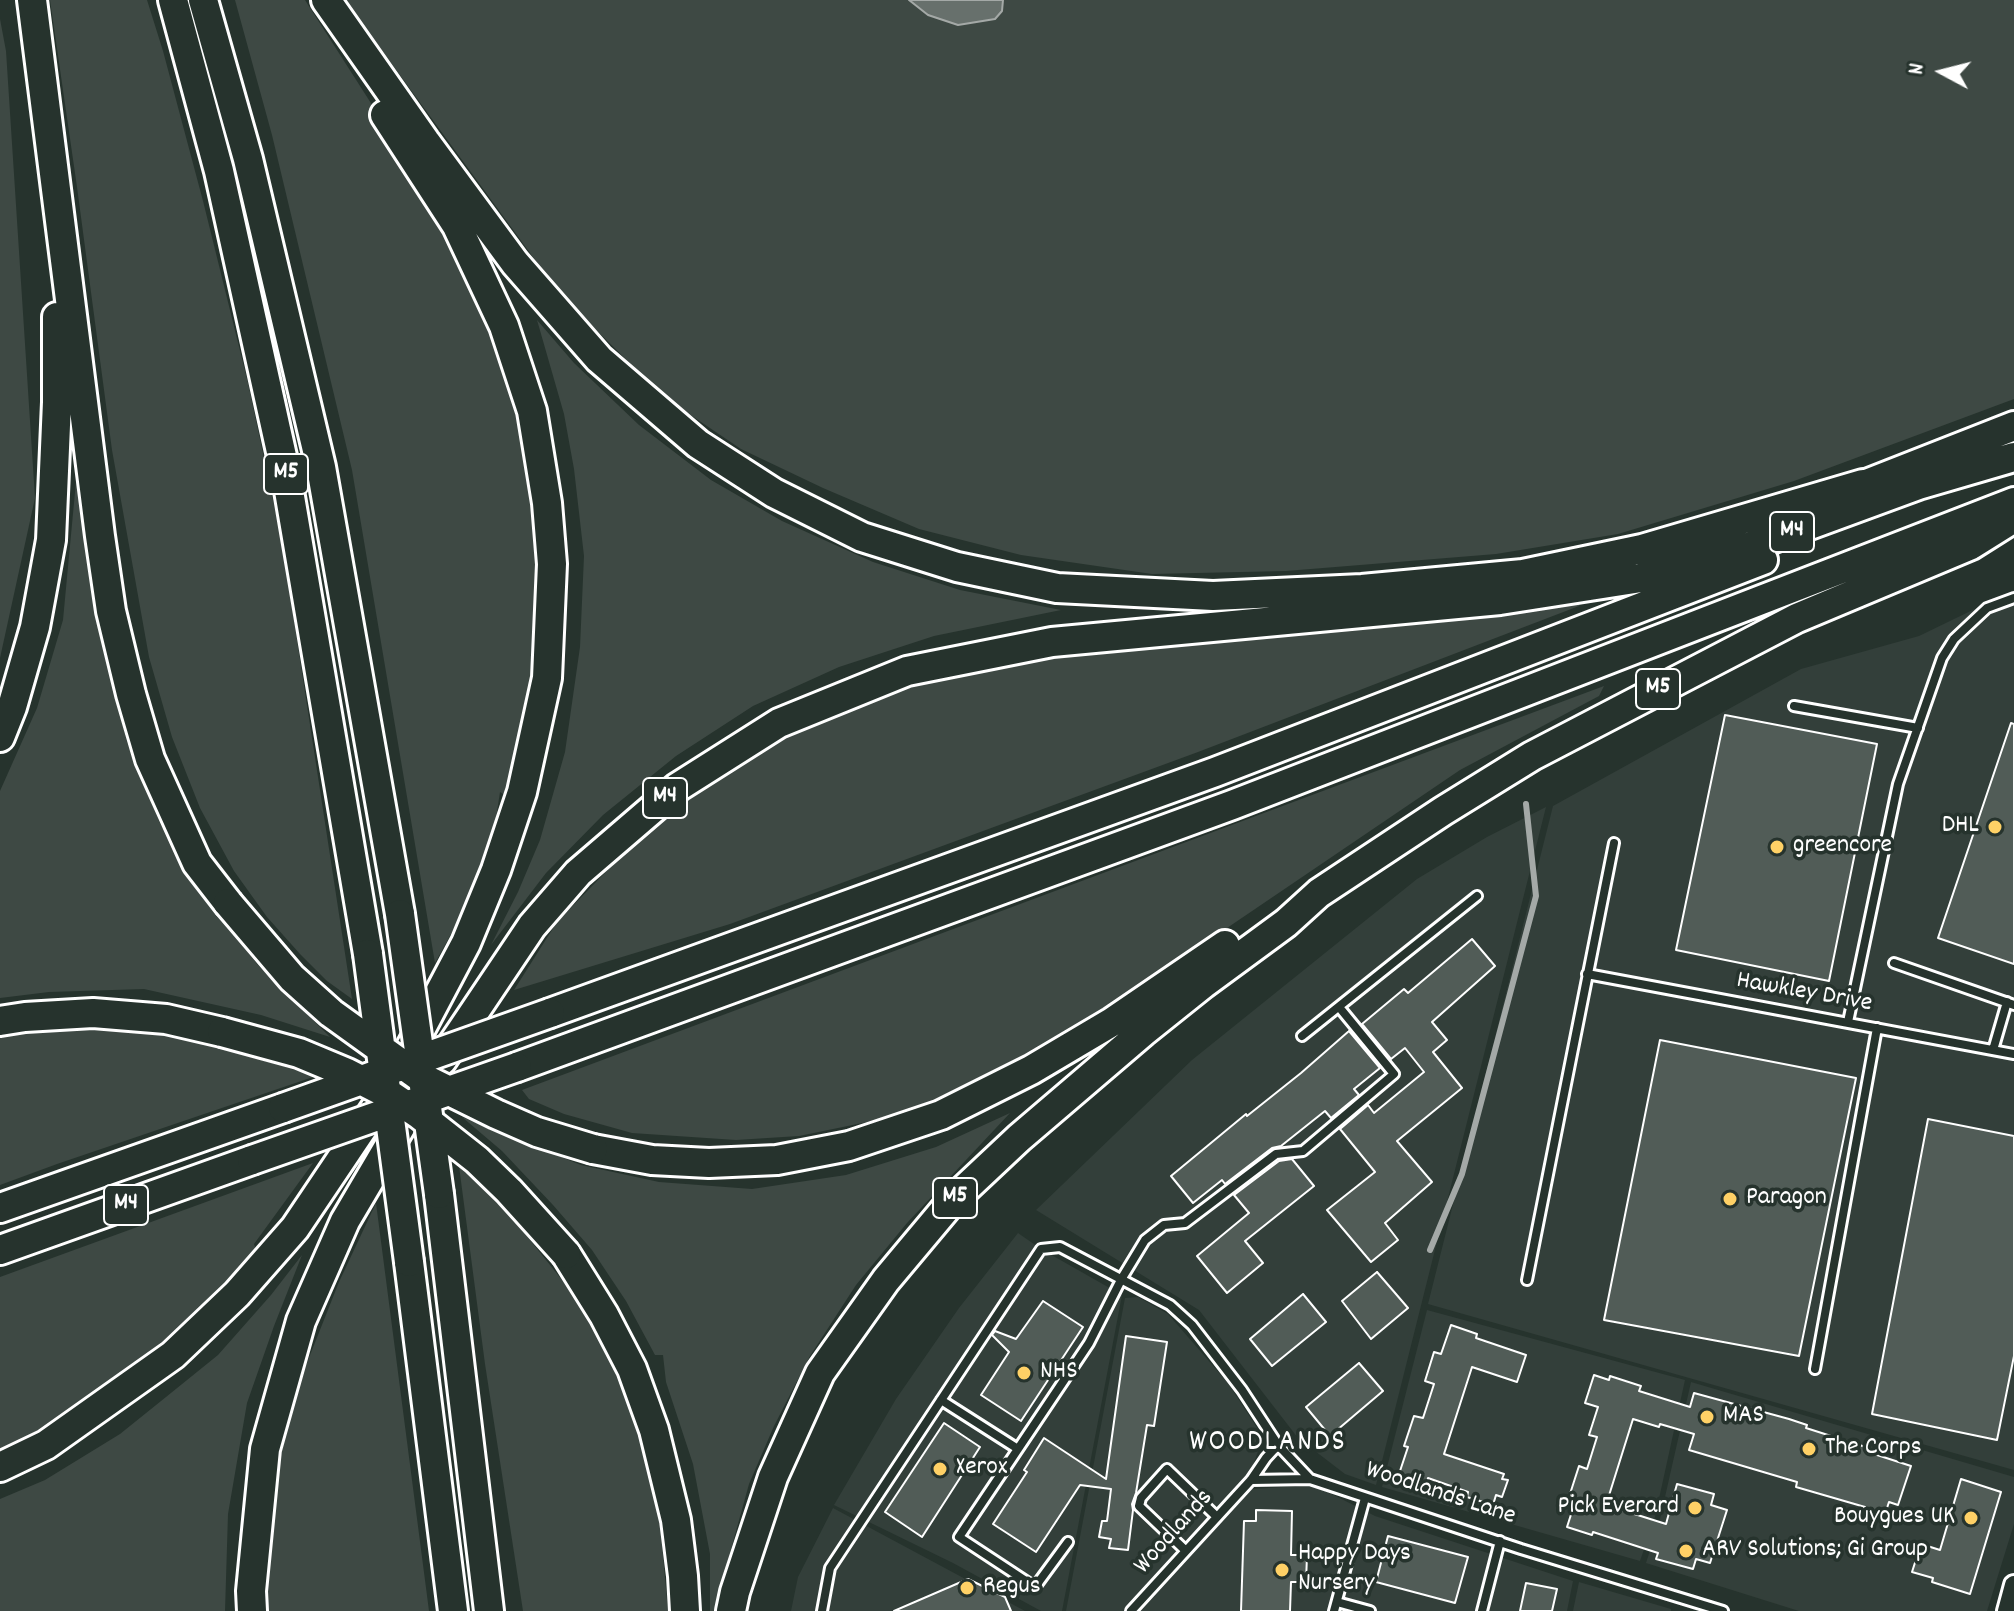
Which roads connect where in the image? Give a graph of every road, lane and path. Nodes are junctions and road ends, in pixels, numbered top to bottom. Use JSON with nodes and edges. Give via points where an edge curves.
{"nodes":[{"id":1,"x":32,"y":0,"type":"edge"},
{"id":2,"x":173,"y":0,"type":"edge"},
{"id":3,"x":203,"y":0,"type":"edge"},
{"id":4,"x":311,"y":0,"type":"edge"},
{"id":5,"x":326,"y":0,"type":"edge"},
{"id":6,"x":46,"y":112,"type":"junction"},
{"id":7,"x":2014,"y":426,"type":"edge"},
{"id":8,"x":2014,"y":458,"type":"edge"},
{"id":9,"x":1863,"y":484,"type":"junction"},
{"id":10,"x":2014,"y":502,"type":"edge"},
{"id":11,"x":2014,"y":518,"type":"edge"},
{"id":12,"x":1565,"y":588,"type":"junction"},
{"id":13,"x":2014,"y":598,"type":"edge"},
{"id":14,"x":1794,"y":706,"type":"dead end"},
{"id":15,"x":1918,"y":728,"type":"junction"},
{"id":16,"x":0,"y":737,"type":"edge"},
{"id":17,"x":1614,"y":843,"type":"dead end"},
{"id":18,"x":1319,"y":893,"type":"junction"},
{"id":19,"x":1477,"y":896,"type":"dead end"},
{"id":20,"x":1894,"y":963,"type":"dead end"},
{"id":21,"x":1587,"y":974,"type":"junction"},
{"id":22,"x":2010,"y":1003,"type":"edge"},
{"id":23,"x":1339,"y":1007,"type":"junction"},
{"id":24,"x":0,"y":1021,"type":"edge"},
{"id":25,"x":1848,"y":1022,"type":"junction"},
{"id":26,"x":1877,"y":1028,"type":"junction"},
{"id":27,"x":1302,"y":1036,"type":"dead end"},
{"id":28,"x":1993,"y":1050,"type":"junction"},
{"id":29,"x":2014,"y":1054,"type":"edge"},
{"id":30,"x":0,"y":1208,"type":"edge"},
{"id":31,"x":0,"y":1250,"type":"edge"},
{"id":32,"x":1122,"y":1278,"type":"junction"},
{"id":33,"x":1527,"y":1280,"type":"dead end"},
{"id":34,"x":1815,"y":1369,"type":"dead end"},
{"id":35,"x":941,"y":1400,"type":"junction"},
{"id":36,"x":1278,"y":1445,"type":"junction"},
{"id":37,"x":1018,"y":1449,"type":"junction"},
{"id":38,"x":0,"y":1467,"type":"edge"},
{"id":39,"x":1310,"y":1479,"type":"junction"},
{"id":40,"x":1251,"y":1480,"type":"junction"},
{"id":41,"x":1365,"y":1498,"type":"junction"},
{"id":42,"x":1217,"y":1517,"type":"junction"},
{"id":43,"x":1500,"y":1541,"type":"junction"},
{"id":44,"x":1068,"y":1542,"type":"dead end"},
{"id":45,"x":1186,"y":1551,"type":"junction"},
{"id":46,"x":2014,"y":1585,"type":"edge"},
{"id":47,"x":1335,"y":1606,"type":"edge"},
{"id":48,"x":252,"y":1611,"type":"edge"},
{"id":49,"x":453,"y":1611,"type":"edge"},
{"id":50,"x":489,"y":1611,"type":"edge"},
{"id":51,"x":685,"y":1611,"type":"edge"},
{"id":52,"x":731,"y":1611,"type":"edge"},
{"id":53,"x":822,"y":1611,"type":"edge"},
{"id":54,"x":1131,"y":1611,"type":"edge"},
{"id":55,"x":1370,"y":1611,"type":"edge"},
{"id":56,"x":1482,"y":1611,"type":"edge"},
{"id":57,"x":1723,"y":1611,"type":"edge"},
{"id":58,"x":2007,"y":1611,"type":"edge"}],
"edges":[{"from":1,"to":6,"type":"highway","number":"M5"},
{"from":2,"to":49,"type":"highway","number":"M5","bridge":true,"via":[[219,171],[287,479],[368,954]]},
{"from":3,"to":50,"type":"highway","number":"M5","bridge":true,"via":[[248,159],[321,467],[400,914]]},
{"from":4,"to":38,"type":"highway","via":[[457,226],[504,326],[532,411],[552,564],[547,678],[529,763],[496,870],[466,943],[393,1083],[295,1228],[173,1355],[46,1445]]},
{"from":5,"to":9,"type":"highway","number":"M4","via":[[515,263],[599,359],[698,444],[774,493],[862,537],[943,563],[1057,588],[1213,596],[1362,589],[1523,574],[1642,549]]},
{"from":6,"to":16,"type":"highway","number":"M5","via":[[57,314],[51,540],[35,627]]},
{"from":6,"to":18,"type":"highway","number":"M5","bridge":true,"via":[[111,611],[150,759],[197,863],[256,937],[331,1013],[406,1068],[537,1132],[593,1149],[695,1163],[777,1160],[849,1146],[941,1115],[1112,1022],[1275,910]]},
{"from":7,"to":9,"type":"highway","number":"M4"},
{"from":8,"to":12,"type":"highway","number":"M4","via":[[1918,485],[1752,546],[1641,578]]},
{"from":8,"to":30,"type":"highway","number":"M4","bridge":true,"via":[[1215,772]]},
{"from":9,"to":12,"type":"highway","number":"M4","via":[[1755,529]]},
{"from":10,"to":31,"type":"highway","number":"M4","bridge":true,"via":[[1217,810]]},
{"from":11,"to":18,"type":"highway","number":"M5","via":[[1971,545],[1797,618],[1532,756]]},
{"from":12,"to":48,"type":"highway","number":"M4","via":[[1500,600],[1052,642],[907,671],[779,723],[678,787],[578,873],[532,926],[416,1100],[345,1221],[301,1321],[265,1449]]},
{"from":13,"to":15,"type":"lane","via":[[1987,608],[1954,639]]},
{"from":14,"to":15,"type":"lane"},
{"from":15,"to":25,"type":"lane","via":[[1898,784]]},
{"from":17,"to":21,"type":"lane"},
{"from":18,"to":52,"type":"highway","number":"M5","via":[[1019,1138],[953,1200],[886,1280],[820,1373],[773,1477]]},
{"from":19,"to":23,"type":"lane"},
{"from":20,"to":22,"type":"lane"},
{"from":21,"to":25,"type":"lane","name":"Hawkley Drive"},
{"from":21,"to":33,"type":"lane"},
{"from":22,"to":28,"type":"lane"},
{"from":23,"to":27,"type":"lane"},
{"from":23,"to":32,"type":"lane","via":[[1394,1074],[1303,1151],[1276,1154],[1185,1223],[1164,1225],[1145,1240]]},
{"from":24,"to":51,"type":"highway","bridge":true,"via":[[93,1013],[166,1019],[299,1053],[392,1096],[477,1160],[566,1254],[632,1369],[654,1430],[676,1520]]},
{"from":25,"to":26,"type":"lane","name":"Hawkley Drive"},
{"from":26,"to":28,"type":"lane","name":"Hawkley Drive"},
{"from":26,"to":34,"type":"lane"},
{"from":28,"to":29,"type":"lane","name":"Hawkley Drive"},
{"from":32,"to":35,"type":"lane","name":"Woodlands Lane","via":[[1060,1247],[1041,1249]]},
{"from":32,"to":36,"type":"lane","name":"Woodlands Lane","via":[[1170,1305],[1192,1325]]},
{"from":32,"to":37,"type":"lane","via":[[1089,1343]]},
{"from":35,"to":37,"type":"lane"},
{"from":35,"to":53,"type":"lane","via":[[830,1568]]},
{"from":36,"to":39,"type":"lane","name":"Woodlands Lane"},
{"from":36,"to":40,"type":"lane","name":"Woodlands"},
{"from":37,"to":44,"type":"lane","via":[[959,1537],[1035,1587]]},
{"from":39,"to":40,"type":"lane"},
{"from":39,"to":41,"type":"lane","name":"Woodlands Lane"},
{"from":40,"to":42,"type":"lane","name":"Woodlands"},
{"from":41,"to":43,"type":"lane","name":"Woodlands Lane"},
{"from":41,"to":47,"type":"lane"},
{"from":42,"to":45,"type":"lane","name":"Woodlands"},
{"from":42,"to":45,"type":"lane","via":[[1167,1469],[1139,1506]]},
{"from":43,"to":56,"type":"lane"},
{"from":43,"to":57,"type":"lane","name":"Woodlands Lane"},
{"from":45,"to":54,"type":"lane","name":"Woodlands"},
{"from":46,"to":58,"type":"street"},
{"from":47,"to":55,"type":"lane"}]}
